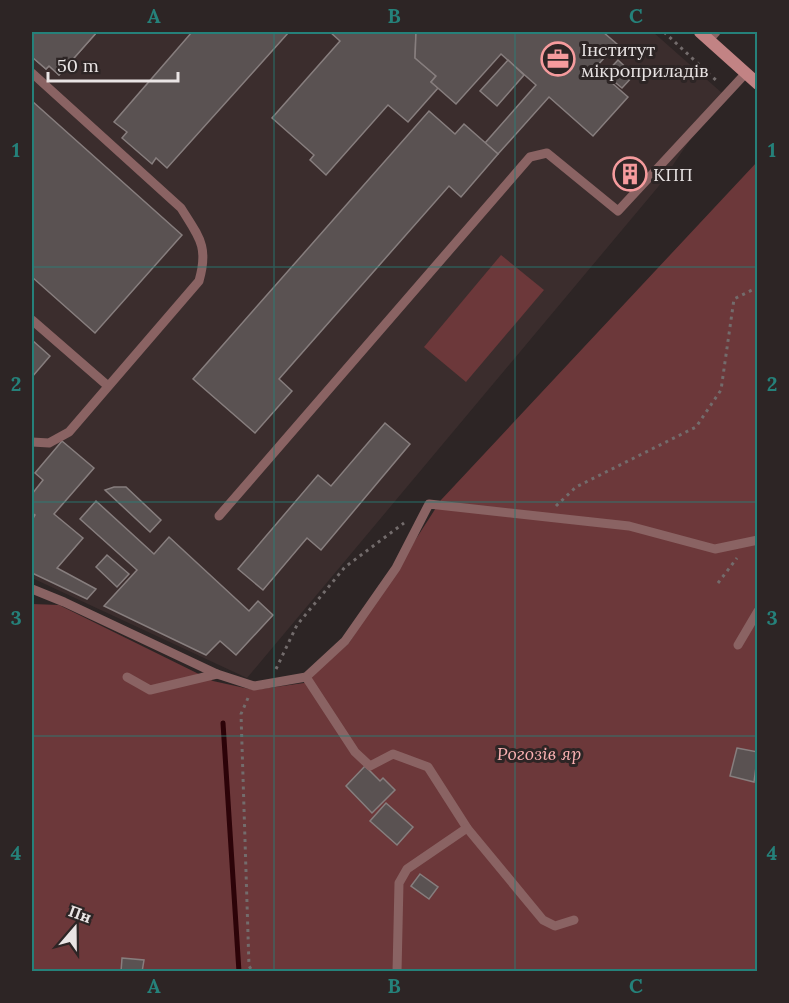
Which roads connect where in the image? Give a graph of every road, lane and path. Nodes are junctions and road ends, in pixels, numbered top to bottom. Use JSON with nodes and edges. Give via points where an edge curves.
{"nodes":[{"id":1,"x":664,"y":32,"type":"edge"},
{"id":2,"x":708,"y":34,"type":"edge"},
{"id":3,"x":32,"y":73,"type":"edge"},
{"id":4,"x":745,"y":74,"type":"junction"},
{"id":5,"x":758,"y":84,"type":"edge"},
{"id":6,"x":729,"y":92,"type":"junction"},
{"id":7,"x":758,"y":288,"type":"edge"},
{"id":8,"x":32,"y":320,"type":"edge"},
{"id":9,"x":108,"y":386,"type":"junction"},
{"id":10,"x":32,"y":442,"type":"edge"},
{"id":11,"x":429,"y":504,"type":"junction"},
{"id":12,"x":219,"y":516,"type":"dead end"},
{"id":13,"x":546,"y":516,"type":"junction"},
{"id":14,"x":753,"y":541,"type":"edge"},
{"id":15,"x":718,"y":583,"type":"dead end"},
{"id":16,"x":32,"y":589,"type":"edge"},
{"id":17,"x":758,"y":611,"type":"edge"},
{"id":18,"x":738,"y":645,"type":"dead end"},
{"id":19,"x":217,"y":674,"type":"junction"},
{"id":20,"x":127,"y":677,"type":"dead end"},
{"id":21,"x":306,"y":677,"type":"junction"},
{"id":22,"x":270,"y":682,"type":"junction"},
{"id":23,"x":254,"y":686,"type":"junction"},
{"id":24,"x":467,"y":828,"type":"junction"},
{"id":25,"x":574,"y":920,"type":"dead end"},
{"id":26,"x":253,"y":972,"type":"edge"},
{"id":27,"x":397,"y":972,"type":"edge"}],
"edges":[{"from":1,"to":6,"type":"path"},
{"from":2,"to":4,"type":"main road"},
{"from":3,"to":9,"type":"lane","via":[[181,208],[198,236],[205,259],[199,281]]},
{"from":4,"to":5,"type":"main road"},
{"from":4,"to":6,"type":"lane"},
{"from":6,"to":12,"type":"lane","via":[[618,211],[547,153],[530,157]]},
{"from":7,"to":13,"type":"path","via":[[734,299],[722,390],[696,427],[576,487]]},
{"from":8,"to":9,"type":"lane"},
{"from":9,"to":10,"type":"lane","via":[[69,432],[49,443]]},
{"from":11,"to":13,"type":"lane"},
{"from":11,"to":21,"type":"lane","via":[[396,568],[345,641]]},
{"from":11,"to":22,"type":"path","via":[[345,567],[297,625]]},
{"from":13,"to":14,"type":"lane","via":[[629,526],[715,549]]},
{"from":14,"to":15,"type":"path"},
{"from":16,"to":19,"type":"lane"},
{"from":17,"to":18,"type":"lane"},
{"from":19,"to":20,"type":"lane","via":[[150,690]]},
{"from":19,"to":23,"type":"lane"},
{"from":21,"to":22,"type":"lane"},
{"from":21,"to":24,"type":"lane","via":[[355,752],[370,766],[393,754],[428,767]]},
{"from":22,"to":23,"type":"lane"},
{"from":23,"to":26,"type":"path","via":[[241,714],[249,966]]},
{"from":24,"to":25,"type":"lane","via":[[543,920],[555,926]]},
{"from":24,"to":27,"type":"lane","via":[[407,869],[399,883]]}]}
